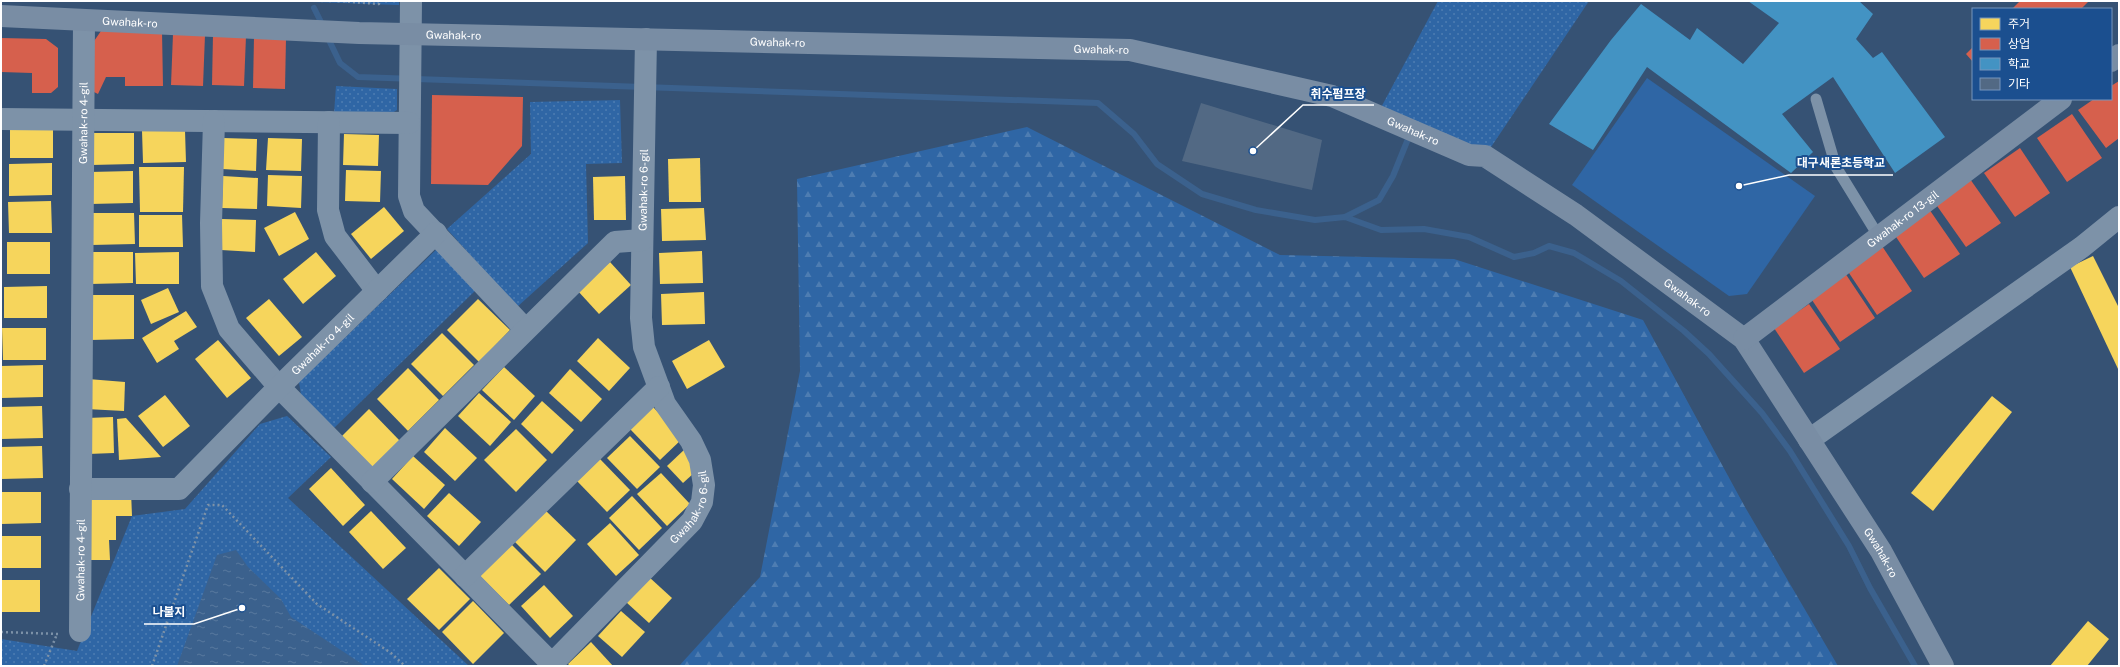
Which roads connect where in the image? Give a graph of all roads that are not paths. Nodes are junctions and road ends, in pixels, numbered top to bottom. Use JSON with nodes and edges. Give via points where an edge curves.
{"nodes":[{"id":1,"x":411,"y":1,"type":"edge"},
{"id":2,"x":1,"y":16,"type":"edge"},
{"id":3,"x":84,"y":20,"type":"junction"},
{"id":4,"x":410,"y":34,"type":"junction"},
{"id":5,"x":646,"y":39,"type":"junction"},
{"id":6,"x":1816,"y":99,"type":"dead end"},
{"id":7,"x":2060,"y":100,"type":"edge"},
{"id":8,"x":1,"y":118,"type":"edge"},
{"id":9,"x":83,"y":119,"type":"junction"},
{"id":10,"x":214,"y":121,"type":"junction"},
{"id":11,"x":329,"y":122,"type":"junction"},
{"id":12,"x":409,"y":122,"type":"junction"},
{"id":13,"x":2119,"y":217,"type":"edge"},
{"id":14,"x":436,"y":233,"type":"junction"},
{"id":15,"x":1879,"y":237,"type":"junction"},
{"id":16,"x":642,"y":240,"type":"junction"},
{"id":17,"x":377,"y":291,"type":"junction"},
{"id":18,"x":525,"y":329,"type":"junction"},
{"id":19,"x":1744,"y":340,"type":"junction"},
{"id":20,"x":279,"y":387,"type":"junction"},
{"id":21,"x":659,"y":387,"type":"junction"},
{"id":22,"x":1809,"y":440,"type":"junction"},
{"id":23,"x":372,"y":482,"type":"junction"},
{"id":24,"x":80,"y":490,"type":"junction"},
{"id":25,"x":465,"y":576,"type":"junction"},
{"id":26,"x":80,"y":631,"type":"road end"},
{"id":27,"x":558,"y":662,"type":"edge"},
{"id":28,"x":1943,"y":666,"type":"edge"}],
"edges":[{"from":1,"to":4,"type":"street"},
{"from":2,"to":3,"type":"street","name":"Gwahak-ro"},
{"from":3,"to":4,"type":"street","name":"Gwahak-ro","via":[[285,31]]},
{"from":3,"to":9,"type":"street","name":"Gwahak-ro 4-gil"},
{"from":4,"to":5,"type":"street","name":"Gwahak-ro"},
{"from":4,"to":12,"type":"street"},
{"from":5,"to":16,"type":"street","name":"Gwahak-ro 6-gil"},
{"from":5,"to":19,"type":"street","name":"Gwahak-ro","via":[[1130,50],[1332,96],[1469,155],[1485,156],[1576,215]]},
{"from":6,"to":15,"type":"lane","via":[[1836,167]]},
{"from":7,"to":15,"type":"street","name":"Gwahak-ro 13-gil"},
{"from":8,"to":9,"type":"street"},
{"from":9,"to":10,"type":"street"},
{"from":9,"to":24,"type":"street","name":"Gwahak-ro 4-gil"},
{"from":10,"to":11,"type":"street"},
{"from":10,"to":20,"type":"street","via":[[212,286],[229,329]]},
{"from":11,"to":12,"type":"street"},
{"from":11,"to":17,"type":"street","via":[[328,210],[335,236]]},
{"from":12,"to":14,"type":"street","via":[[408,196],[414,211]]},
{"from":13,"to":22,"type":"street"},
{"from":14,"to":17,"type":"street","name":"Gwahak-ro 4-gil"},
{"from":14,"to":18,"type":"street"},
{"from":15,"to":19,"type":"street","name":"Gwahak-ro 13-gil"},
{"from":16,"to":18,"type":"street","via":[[615,242]]},
{"from":16,"to":21,"type":"street","name":"Gwahak-ro 6-gil","via":[[641,318],[644,347]]},
{"from":17,"to":20,"type":"street","name":"Gwahak-ro 4-gil"},
{"from":18,"to":23,"type":"street"},
{"from":19,"to":22,"type":"street","name":"Gwahak-ro"},
{"from":20,"to":23,"type":"street"},
{"from":20,"to":24,"type":"street","name":"Gwahak-ro 4-gil","via":[[180,489]]},
{"from":21,"to":25,"type":"street"},
{"from":21,"to":27,"type":"street","name":"Gwahak-ro 6-gil","via":[[665,404],[691,441],[700,460],[704,485],[702,502],[692,521]]},
{"from":22,"to":28,"type":"street","name":"Gwahak-ro","via":[[1881,551]]},
{"from":23,"to":25,"type":"street"},
{"from":24,"to":26,"type":"street","name":"Gwahak-ro 4-gil"},
{"from":25,"to":27,"type":"street"}]}
